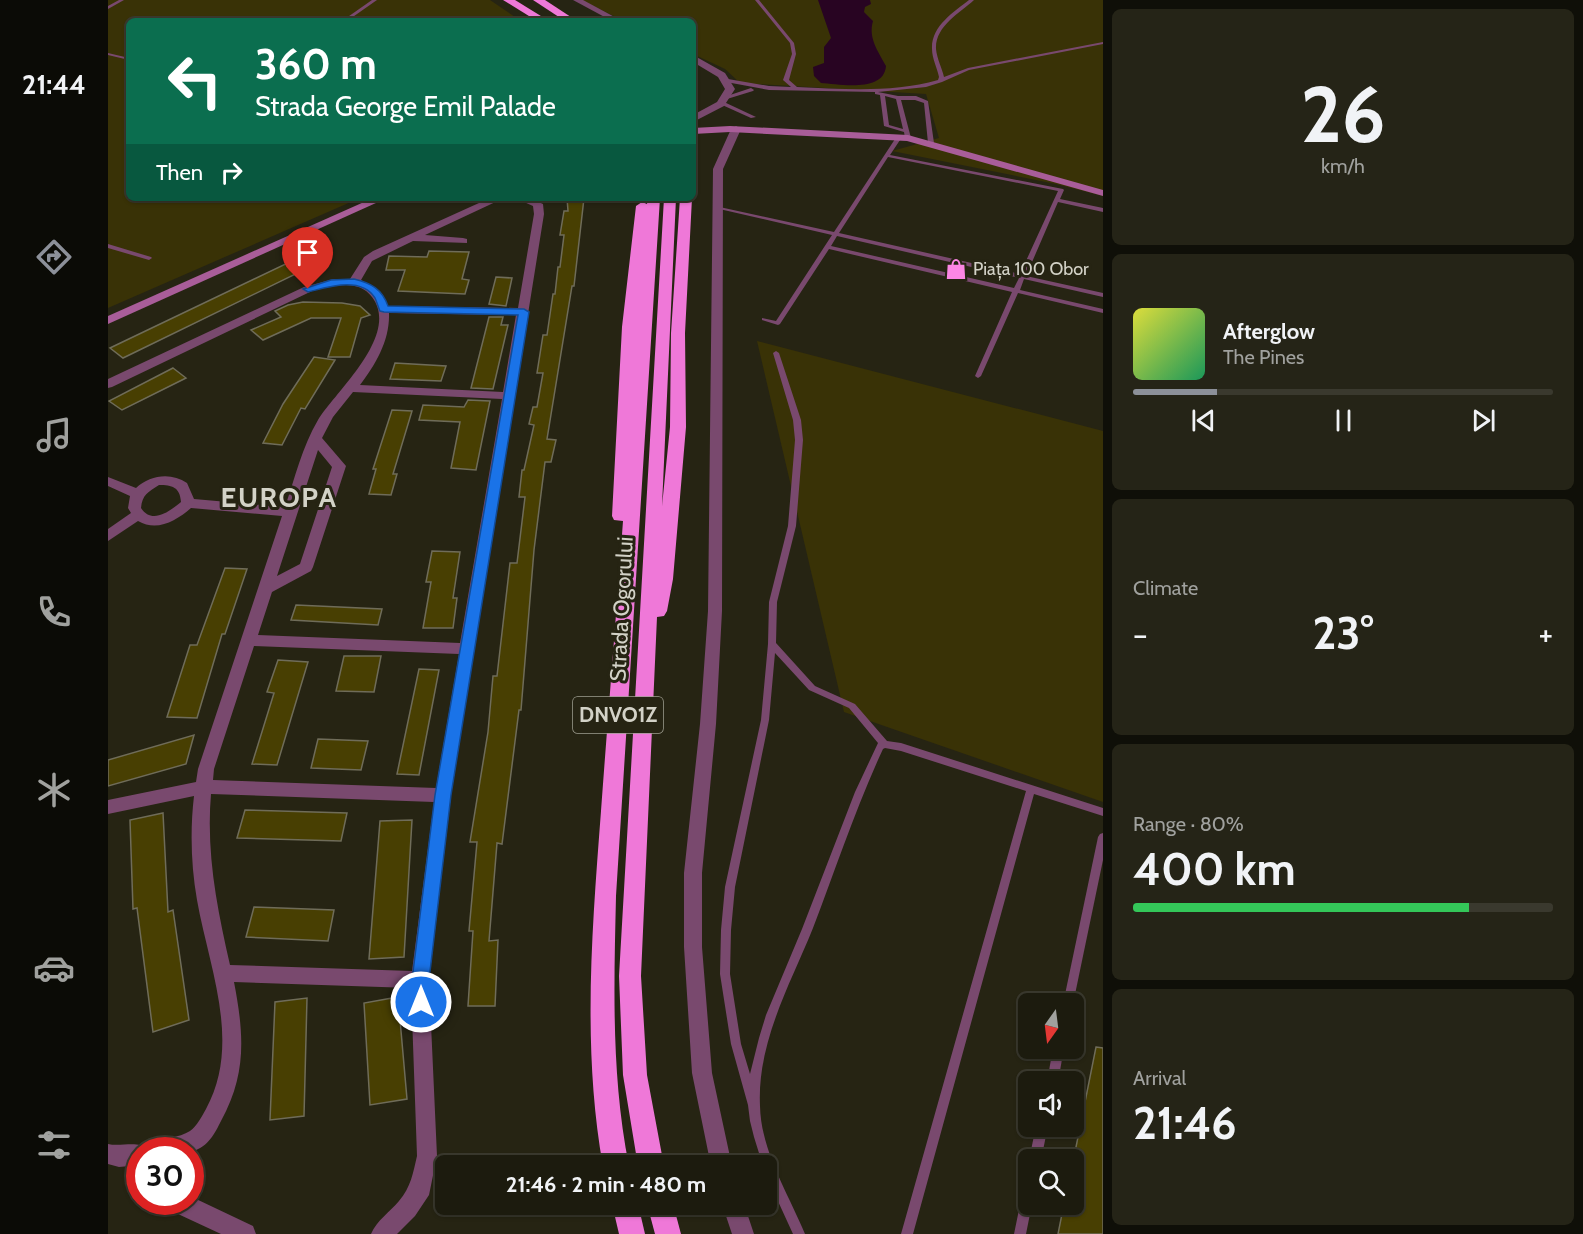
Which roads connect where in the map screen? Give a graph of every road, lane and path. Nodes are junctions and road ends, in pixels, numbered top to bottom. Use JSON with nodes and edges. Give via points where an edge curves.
{"nodes":[{"id":1,"x":122,"y":0,"type":"edge"},
{"id":2,"x":375,"y":0,"type":"edge"},
{"id":3,"x":508,"y":0,"type":"edge"},
{"id":4,"x":522,"y":0,"type":"edge"},
{"id":5,"x":538,"y":0,"type":"edge"},
{"id":6,"x":552,"y":0,"type":"edge"},
{"id":7,"x":577,"y":0,"type":"edge"},
{"id":8,"x":757,"y":0,"type":"edge"},
{"id":9,"x":972,"y":0,"type":"edge"},
{"id":10,"x":108,"y":8,"type":"edge"},
{"id":11,"x":348,"y":18,"type":"edge"},
{"id":12,"x":539,"y":18,"type":"edge"},
{"id":13,"x":553,"y":18,"type":"edge"},
{"id":14,"x":567,"y":18,"type":"edge"},
{"id":15,"x":581,"y":18,"type":"edge"},
{"id":16,"x":612,"y":18,"type":"edge"},
{"id":17,"x":1103,"y":43,"type":"edge"},
{"id":18,"x":108,"y":54,"type":"edge"},
{"id":19,"x":126,"y":58,"type":"edge"},
{"id":20,"x":696,"y":61,"type":"edge"},
{"id":21,"x":696,"y":62,"type":"edge"},
{"id":22,"x":789,"y":70,"type":"junction"},
{"id":23,"x":940,"y":81,"type":"junction"},
{"id":24,"x":769,"y":88,"type":"junction"},
{"id":25,"x":796,"y":89,"type":"junction"},
{"id":26,"x":870,"y":91,"type":"junction"},
{"id":27,"x":725,"y":93,"type":"junction"},
{"id":28,"x":882,"y":94,"type":"junction"},
{"id":29,"x":898,"y":98,"type":"junction"},
{"id":30,"x":696,"y":108,"type":"edge"},
{"id":31,"x":696,"y":116,"type":"edge"},
{"id":32,"x":753,"y":117,"type":"dead end"},
{"id":33,"x":696,"y":124,"type":"edge"},
{"id":34,"x":733,"y":129,"type":"junction"},
{"id":35,"x":696,"y":131,"type":"edge"},
{"id":36,"x":905,"y":135,"type":"junction"},
{"id":37,"x":931,"y":143,"type":"junction"},
{"id":38,"x":889,"y":156,"type":"junction"},
{"id":39,"x":1103,"y":193,"type":"edge"},
{"id":40,"x":1056,"y":200,"type":"junction"},
{"id":41,"x":375,"y":201,"type":"edge"},
{"id":42,"x":492,"y":201,"type":"edge"},
{"id":43,"x":541,"y":201,"type":"edge"},
{"id":44,"x":643,"y":201,"type":"edge"},
{"id":45,"x":654,"y":201,"type":"edge"},
{"id":46,"x":670,"y":201,"type":"edge"},
{"id":47,"x":686,"y":201,"type":"edge"},
{"id":48,"x":717,"y":207,"type":"junction"},
{"id":49,"x":1103,"y":210,"type":"edge"},
{"id":50,"x":838,"y":234,"type":"junction"},
{"id":51,"x":412,"y":238,"type":"junction"},
{"id":52,"x":463,"y":241,"type":"dead end"},
{"id":53,"x":108,"y":246,"type":"edge"},
{"id":54,"x":829,"y":247,"type":"junction"},
{"id":55,"x":150,"y":258,"type":"dead end"},
{"id":56,"x":1021,"y":276,"type":"junction"},
{"id":57,"x":354,"y":282,"type":"junction"},
{"id":58,"x":1015,"y":291,"type":"junction"},
{"id":59,"x":1103,"y":295,"type":"edge"},
{"id":60,"x":384,"y":309,"type":"junction"},
{"id":61,"x":1103,"y":311,"type":"edge"},
{"id":62,"x":524,"y":312,"type":"junction"},
{"id":63,"x":764,"y":319,"type":"dead end"},
{"id":64,"x":108,"y":320,"type":"edge"},
{"id":65,"x":776,"y":353,"type":"dead end"},
{"id":66,"x":978,"y":376,"type":"dead end"},
{"id":67,"x":108,"y":384,"type":"edge"},
{"id":68,"x":349,"y":388,"type":"junction"},
{"id":69,"x":510,"y":396,"type":"junction"},
{"id":70,"x":315,"y":438,"type":"junction"},
{"id":71,"x":108,"y":481,"type":"edge"},
{"id":72,"x":132,"y":492,"type":"junction"},
{"id":73,"x":188,"y":502,"type":"junction"},
{"id":74,"x":291,"y":512,"type":"junction"},
{"id":75,"x":134,"y":517,"type":"junction"},
{"id":76,"x":108,"y":536,"type":"edge"},
{"id":77,"x":267,"y":588,"type":"junction"},
{"id":78,"x":623,"y":636,"type":"junction"},
{"id":79,"x":249,"y":640,"type":"junction"},
{"id":80,"x":647,"y":640,"type":"junction"},
{"id":81,"x":772,"y":644,"type":"junction"},
{"id":82,"x":468,"y":649,"type":"junction"},
{"id":83,"x":884,"y":744,"type":"junction"},
{"id":84,"x":203,"y":787,"type":"junction"},
{"id":85,"x":1031,"y":789,"type":"junction"},
{"id":86,"x":443,"y":795,"type":"junction"},
{"id":87,"x":108,"y":807,"type":"edge"},
{"id":88,"x":1103,"y":812,"type":"edge"},
{"id":89,"x":1103,"y":837,"type":"edge"},
{"id":90,"x":221,"y":973,"type":"junction"},
{"id":91,"x":420,"y":980,"type":"junction"},
{"id":92,"x":1070,"y":993,"type":"edge"},
{"id":93,"x":754,"y":1105,"type":"junction"},
{"id":94,"x":199,"y":1137,"type":"edge"},
{"id":95,"x":108,"y":1154,"type":"edge"},
{"id":96,"x":615,"y":1155,"type":"edge"},
{"id":97,"x":649,"y":1155,"type":"edge"},
{"id":98,"x":720,"y":1155,"type":"edge"},
{"id":99,"x":126,"y":1157,"type":"edge"},
{"id":100,"x":204,"y":1215,"type":"edge"},
{"id":101,"x":628,"y":1215,"type":"edge"},
{"id":102,"x":663,"y":1215,"type":"edge"},
{"id":103,"x":737,"y":1215,"type":"edge"},
{"id":104,"x":1024,"y":1215,"type":"edge"},
{"id":105,"x":244,"y":1234,"type":"edge"},
{"id":106,"x":382,"y":1234,"type":"edge"},
{"id":107,"x":632,"y":1234,"type":"edge"},
{"id":108,"x":668,"y":1234,"type":"edge"},
{"id":109,"x":743,"y":1234,"type":"edge"},
{"id":110,"x":799,"y":1234,"type":"edge"},
{"id":111,"x":907,"y":1234,"type":"edge"},
{"id":112,"x":1020,"y":1234,"type":"edge"}],
"edges":[{"from":1,"to":10,"type":"lane"},
{"from":2,"to":11,"type":"lane"},
{"from":3,"to":12,"type":"highway"},
{"from":4,"to":13,"type":"highway"},
{"from":5,"to":14,"type":"highway"},
{"from":6,"to":15,"type":"highway"},
{"from":7,"to":16,"type":"street"},
{"from":8,"to":22,"type":"lane","via":[[792,43],[794,54]]},
{"from":9,"to":23,"type":"lane","via":[[937,33],[934,50]]},
{"from":17,"to":23,"type":"lane","via":[[968,69]]},
{"from":18,"to":19,"type":"lane"},
{"from":20,"to":27,"type":"street","via":[[716,70]]},
{"from":21,"to":27,"type":"street","via":[[714,75]]},
{"from":22,"to":24,"type":"lane"},
{"from":22,"to":25,"type":"lane","via":[[786,80]]},
{"from":23,"to":26,"type":"lane"},
{"from":24,"to":25,"type":"lane"},
{"from":24,"to":27,"type":"lane"},
{"from":24,"to":27,"type":"lane"},
{"from":25,"to":26,"type":"lane"},
{"from":26,"to":28,"type":"lane"},
{"from":27,"to":30,"type":"street"},
{"from":27,"to":31,"type":"street"},
{"from":27,"to":32,"type":"lane"},
{"from":28,"to":29,"type":"lane"},
{"from":28,"to":36,"type":"lane","via":[[887,126]]},
{"from":29,"to":36,"type":"lane"},
{"from":29,"to":37,"type":"lane","via":[[926,102]]},
{"from":33,"to":34,"type":"street"},
{"from":34,"to":35,"type":"street"},
{"from":34,"to":36,"type":"street"},
{"from":34,"to":48,"type":"street","via":[[718,169]]},
{"from":36,"to":37,"type":"street"},
{"from":36,"to":38,"type":"lane"},
{"from":37,"to":39,"type":"street"},
{"from":38,"to":40,"type":"lane","via":[[1061,190]]},
{"from":38,"to":50,"type":"lane"},
{"from":40,"to":49,"type":"lane"},
{"from":40,"to":56,"type":"lane"},
{"from":41,"to":64,"type":"street"},
{"from":42,"to":51,"type":"street"},
{"from":43,"to":62,"type":"street"},
{"from":44,"to":78,"type":"highway","via":[[628,327],[616,603]]},
{"from":45,"to":78,"type":"highway","name":"Strada Ogorului","number":"DNVO1Z"},
{"from":46,"to":80,"type":"highway","name":"Strada Ogorului","number":"DNVO1Z"},
{"from":47,"to":80,"type":"highway","via":[[678,333],[678,427],[664,579],[655,627]]},
{"from":48,"to":50,"type":"lane"},
{"from":48,"to":98,"type":"street","via":[[715,611],[693,873],[693,947],[702,1073]]},
{"from":50,"to":54,"type":"lane"},
{"from":50,"to":56,"type":"lane"},
{"from":51,"to":52,"type":"street"},
{"from":51,"to":57,"type":"street","via":[[368,259]]},
{"from":53,"to":55,"type":"lane"},
{"from":54,"to":58,"type":"lane"},
{"from":54,"to":63,"type":"lane","via":[[778,323]]},
{"from":56,"to":58,"type":"lane"},
{"from":56,"to":59,"type":"lane"},
{"from":57,"to":60,"type":"street","via":[[369,287],[380,297]]},
{"from":57,"to":67,"type":"street","via":[[308,289]]},
{"from":58,"to":61,"type":"lane"},
{"from":58,"to":66,"type":"lane"},
{"from":60,"to":62,"type":"street"},
{"from":60,"to":68,"type":"street","via":[[375,350]]},
{"from":62,"to":69,"type":"street"},
{"from":65,"to":81,"type":"lane","via":[[795,410],[799,440],[792,526],[772,602]]},
{"from":68,"to":69,"type":"street"},
{"from":68,"to":70,"type":"street"},
{"from":69,"to":82,"type":"street"},
{"from":70,"to":74,"type":"street"},
{"from":70,"to":77,"type":"street","via":[[339,466],[332,488],[306,567]]},
{"from":71,"to":72,"type":"street"},
{"from":72,"to":73,"type":"street","via":[[146,484],[167,481],[184,487]]},
{"from":72,"to":75,"type":"street","via":[[126,507]]},
{"from":73,"to":74,"type":"street"},
{"from":73,"to":75,"type":"street","via":[[172,516],[157,521]]},
{"from":74,"to":77,"type":"street"},
{"from":75,"to":76,"type":"street"},
{"from":77,"to":79,"type":"street"},
{"from":78,"to":96,"type":"highway","name":"Strada Ogorului","number":"DNVO1Z","via":[[603,975],[605,1075]]},
{"from":79,"to":82,"type":"street"},
{"from":79,"to":84,"type":"street"},
{"from":80,"to":97,"type":"highway","name":"Strada Ogorului","number":"DNVO1Z","via":[[630,976],[635,1076]]},
{"from":81,"to":83,"type":"lane","via":[[812,688],[852,706]]},
{"from":81,"to":93,"type":"lane","via":[[765,720],[730,887],[726,930],[725,974],[736,1044]]},
{"from":82,"to":86,"type":"street"},
{"from":83,"to":85,"type":"lane"},
{"from":83,"to":93,"type":"lane","via":[[864,780],[771,1019],[756,1069]]},
{"from":84,"to":86,"type":"street"},
{"from":84,"to":87,"type":"street"},
{"from":84,"to":90,"type":"street","via":[[201,860]]},
{"from":85,"to":88,"type":"lane"},
{"from":85,"to":111,"type":"lane"},
{"from":86,"to":91,"type":"street"},
{"from":89,"to":92,"type":"lane"},
{"from":90,"to":91,"type":"street"},
{"from":90,"to":94,"type":"street","via":[[233,1036],[232,1070],[220,1107]]},
{"from":91,"to":106,"type":"street","via":[[427,1156],[421,1187]]},
{"from":93,"to":110,"type":"lane","via":[[756,1130]]},
{"from":95,"to":99,"type":"street"},
{"from":100,"to":105,"type":"street"},
{"from":101,"to":107,"type":"highway"},
{"from":102,"to":108,"type":"highway"},
{"from":103,"to":109,"type":"street"},
{"from":104,"to":112,"type":"lane"}]}
